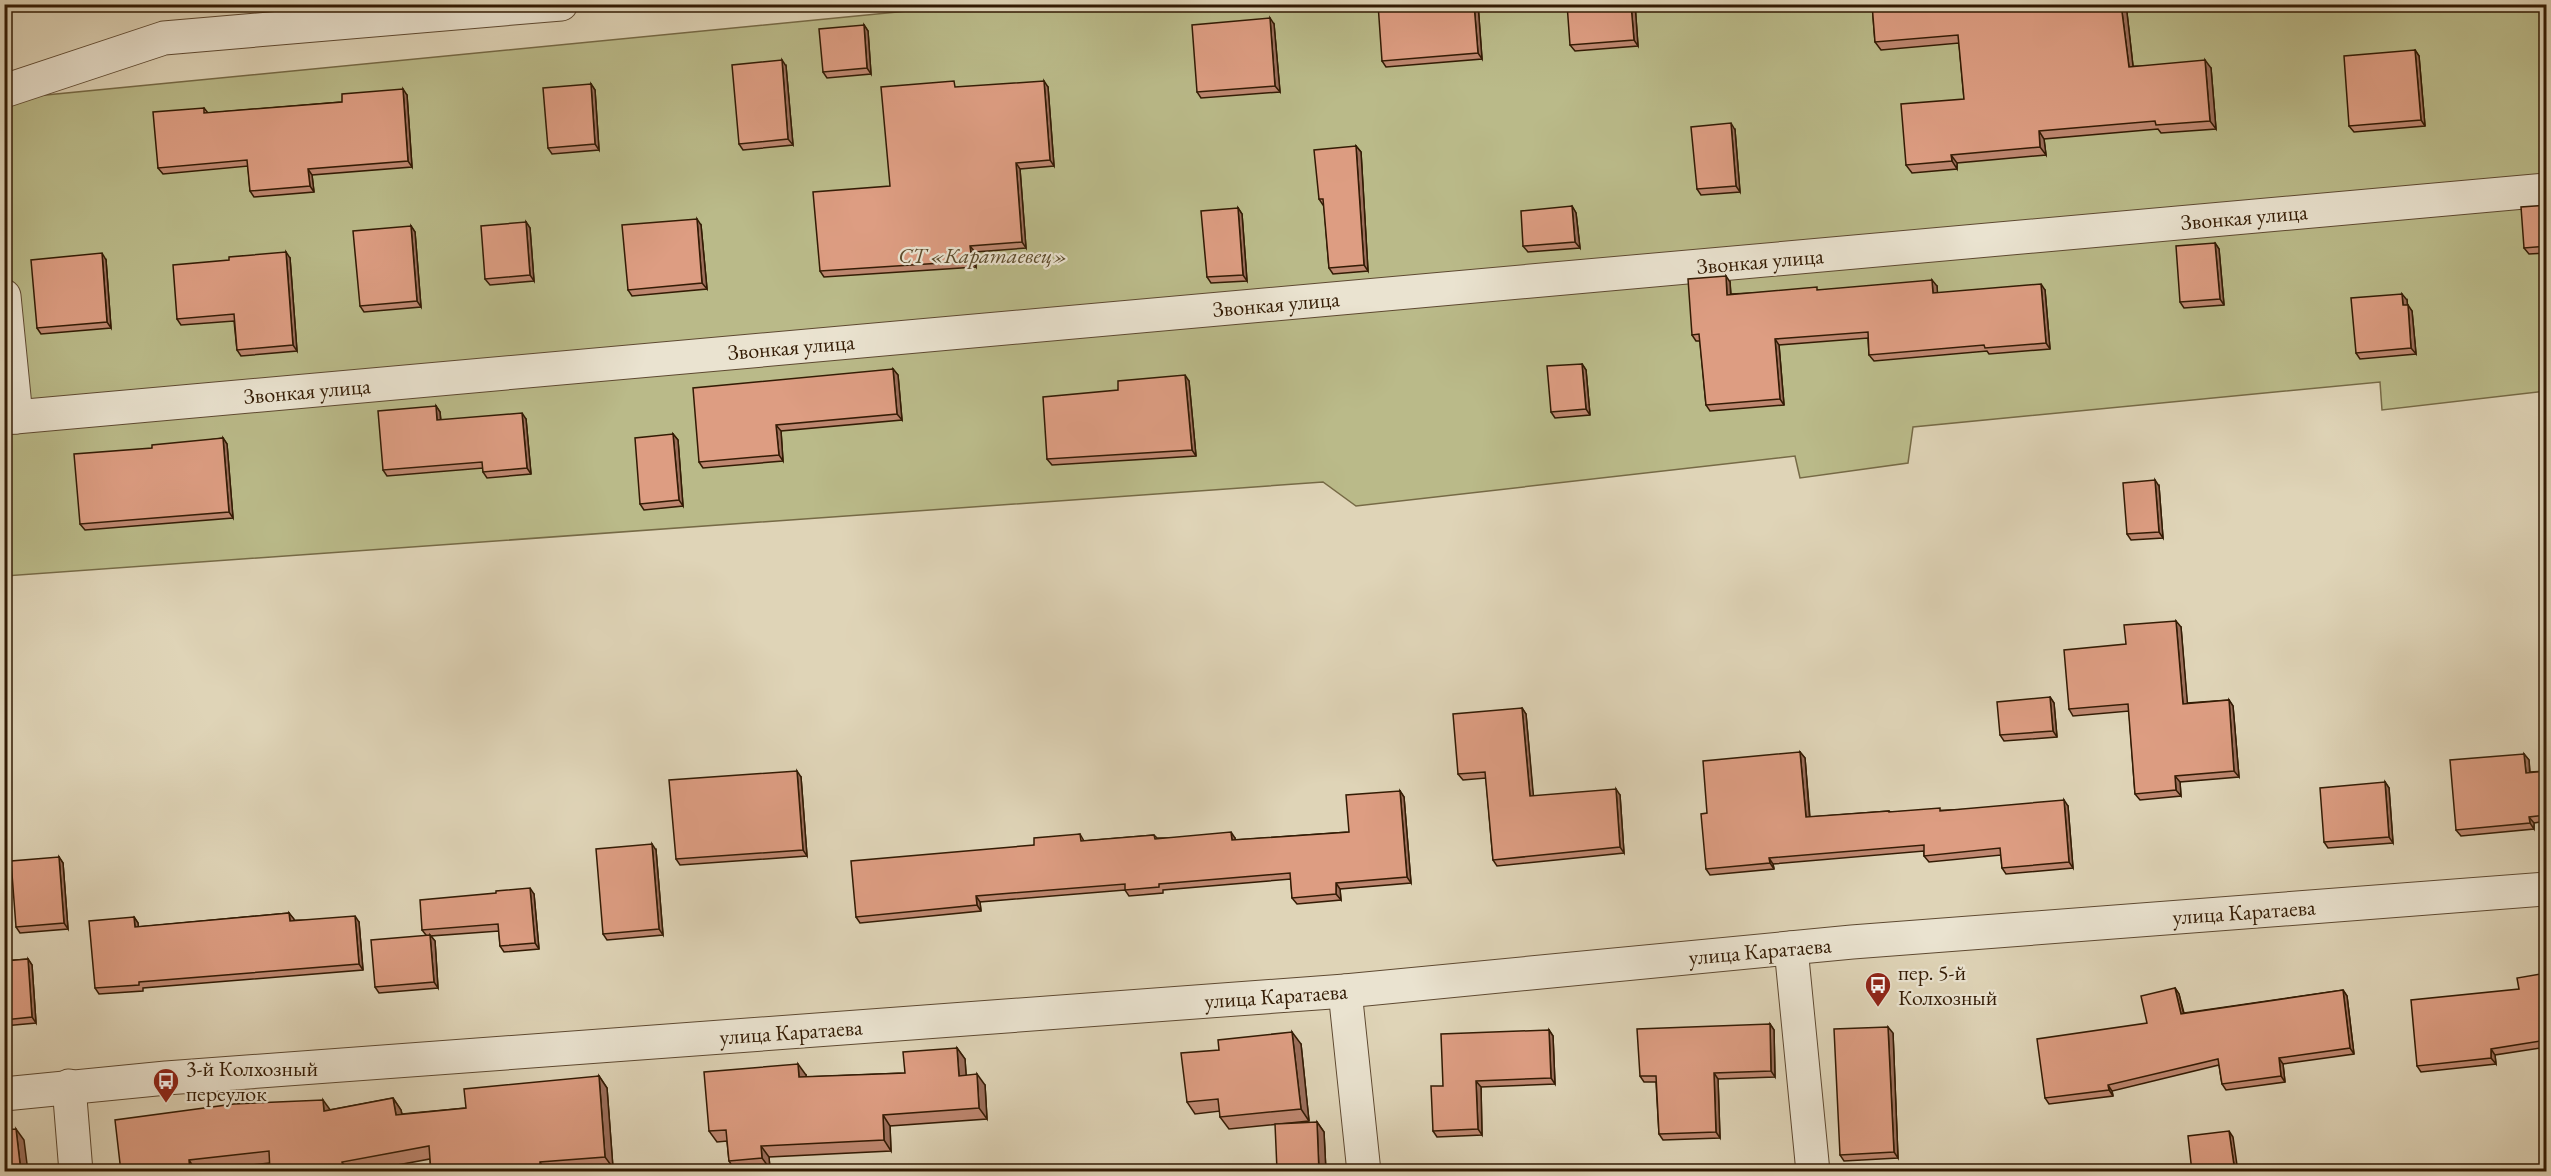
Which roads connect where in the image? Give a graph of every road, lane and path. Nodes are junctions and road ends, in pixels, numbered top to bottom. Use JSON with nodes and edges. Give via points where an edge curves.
{"nodes":[{"id":1,"x":561,"y":4,"type":"edge"},
{"id":2,"x":4,"y":92,"type":"edge"},
{"id":3,"x":2547,"y":190,"type":"edge"},
{"id":4,"x":4,"y":296,"type":"edge"},
{"id":5,"x":10,"y":417,"type":"edge"},
{"id":6,"x":2547,"y":889,"type":"edge"},
{"id":7,"x":1791,"y":948,"type":"junction"},
{"id":8,"x":1345,"y":991,"type":"junction"},
{"id":9,"x":69,"y":1086,"type":"junction"},
{"id":10,"x":4,"y":1094,"type":"edge"},
{"id":11,"x":76,"y":1172,"type":"edge"},
{"id":12,"x":1364,"y":1172,"type":"edge"},
{"id":13,"x":1813,"y":1172,"type":"edge"}],
"edges":[{"from":1,"to":2,"type":"street","via":[[164,38]]},
{"from":3,"to":5,"type":"street","name":"Звонкая улица"},
{"from":4,"to":5,"type":"street"},
{"from":6,"to":7,"type":"street","name":"улица Каратаева"},
{"from":7,"to":8,"type":"street","name":"улица Каратаева"},
{"from":7,"to":13,"type":"street"},
{"from":8,"to":9,"type":"street","name":"улица Каратаева"},
{"from":8,"to":12,"type":"street"},
{"from":9,"to":10,"type":"street","name":"улица Каратаева"},
{"from":9,"to":11,"type":"street"}]}
